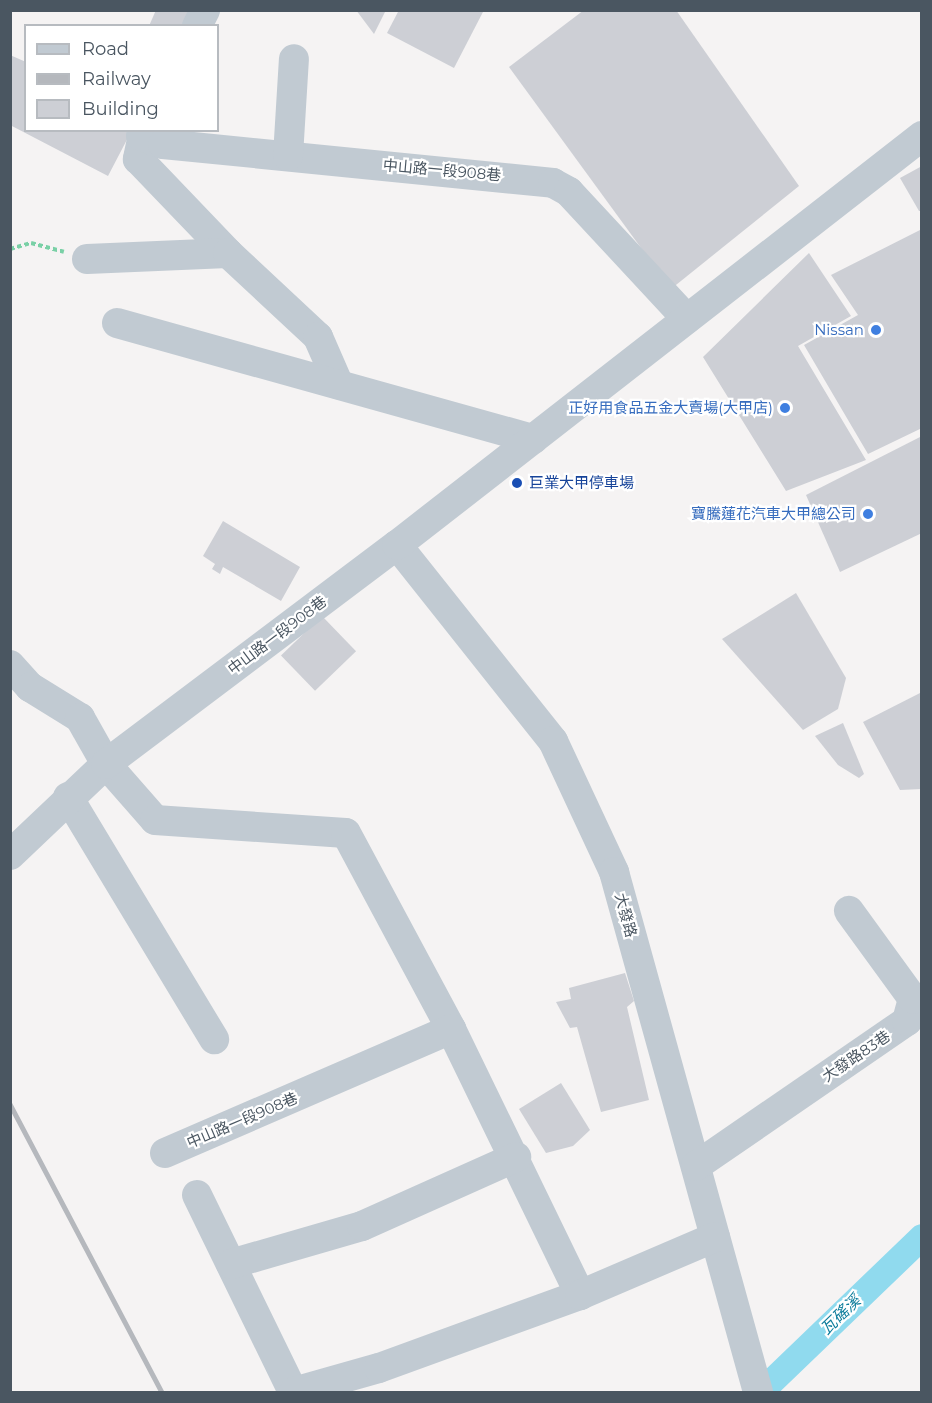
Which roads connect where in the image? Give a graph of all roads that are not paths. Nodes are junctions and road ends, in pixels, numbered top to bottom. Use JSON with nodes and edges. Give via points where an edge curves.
{"nodes":[{"id":1,"x":205,"y":10,"type":"edge"},
{"id":2,"x":198,"y":24,"type":"edge"},
{"id":3,"x":294,"y":59,"type":"dead end"},
{"id":4,"x":142,"y":133,"type":"edge"},
{"id":5,"x":921,"y":136,"type":"edge"},
{"id":6,"x":288,"y":156,"type":"junction"},
{"id":7,"x":228,"y":253,"type":"junction"},
{"id":8,"x":87,"y":259,"type":"road end"},
{"id":9,"x":687,"y":319,"type":"junction"},
{"id":10,"x":117,"y":323,"type":"dead end"},
{"id":11,"x":339,"y":385,"type":"junction"},
{"id":12,"x":534,"y":439,"type":"junction"},
{"id":13,"x":397,"y":545,"type":"junction"},
{"id":14,"x":10,"y":665,"type":"edge"},
{"id":15,"x":106,"y":764,"type":"junction"},
{"id":16,"x":68,"y":797,"type":"junction"},
{"id":17,"x":10,"y":855,"type":"edge"},
{"id":18,"x":849,"y":911,"type":"dead end"},
{"id":19,"x":451,"y":1029,"type":"junction"},
{"id":20,"x":214,"y":1039,"type":"dead end"},
{"id":21,"x":165,"y":1153,"type":"dead end"},
{"id":22,"x":516,"y":1158,"type":"junction"},
{"id":23,"x":696,"y":1166,"type":"junction"},
{"id":24,"x":196,"y":1195,"type":"dead end"},
{"id":25,"x":715,"y":1238,"type":"junction"},
{"id":26,"x":231,"y":1264,"type":"junction"},
{"id":27,"x":580,"y":1295,"type":"junction"},
{"id":28,"x":293,"y":1392,"type":"edge"},
{"id":29,"x":758,"y":1392,"type":"edge"}],
"edges":[{"from":1,"to":2,"type":"street"},
{"from":3,"to":6,"type":"street"},
{"from":4,"to":6,"type":"street","name":"中山路一段908巷","via":[[163,144]]},
{"from":4,"to":7,"type":"street","name":"中山路一段908巷","via":[[138,159]]},
{"from":5,"to":9,"type":"street","name":"中山路一段908巷"},
{"from":6,"to":9,"type":"street","name":"中山路一段908巷","via":[[553,183],[569,192]]},
{"from":7,"to":8,"type":"street"},
{"from":7,"to":11,"type":"street","name":"中山路一段908巷","via":[[318,337]]},
{"from":9,"to":12,"type":"street","name":"中山路一段908巷"},
{"from":10,"to":11,"type":"street"},
{"from":11,"to":12,"type":"street"},
{"from":12,"to":13,"type":"street","name":"中山路一段908巷"},
{"from":13,"to":15,"type":"street","name":"中山路一段908巷"},
{"from":13,"to":23,"type":"street","name":"大發路","via":[[553,741],[614,872]]},
{"from":14,"to":15,"type":"street","via":[[30,687],[80,718]]},
{"from":15,"to":16,"type":"street","name":"中山路一段908巷"},
{"from":15,"to":19,"type":"street","via":[[155,820],[346,833]]},
{"from":16,"to":17,"type":"street","name":"中山路一段908巷"},
{"from":16,"to":20,"type":"street"},
{"from":18,"to":23,"type":"street","name":"大發路83巷","via":[[913,999],[907,1021]]},
{"from":19,"to":21,"type":"street","name":"中山路一段908巷"},
{"from":19,"to":22,"type":"street"},
{"from":22,"to":26,"type":"street","via":[[362,1226]]},
{"from":22,"to":27,"type":"street"},
{"from":23,"to":25,"type":"street","name":"大發路"},
{"from":24,"to":26,"type":"street"},
{"from":25,"to":27,"type":"street"},
{"from":25,"to":29,"type":"street","name":"大發路"},
{"from":26,"to":28,"type":"street"},
{"from":27,"to":28,"type":"street","via":[[379,1368]]}]}
